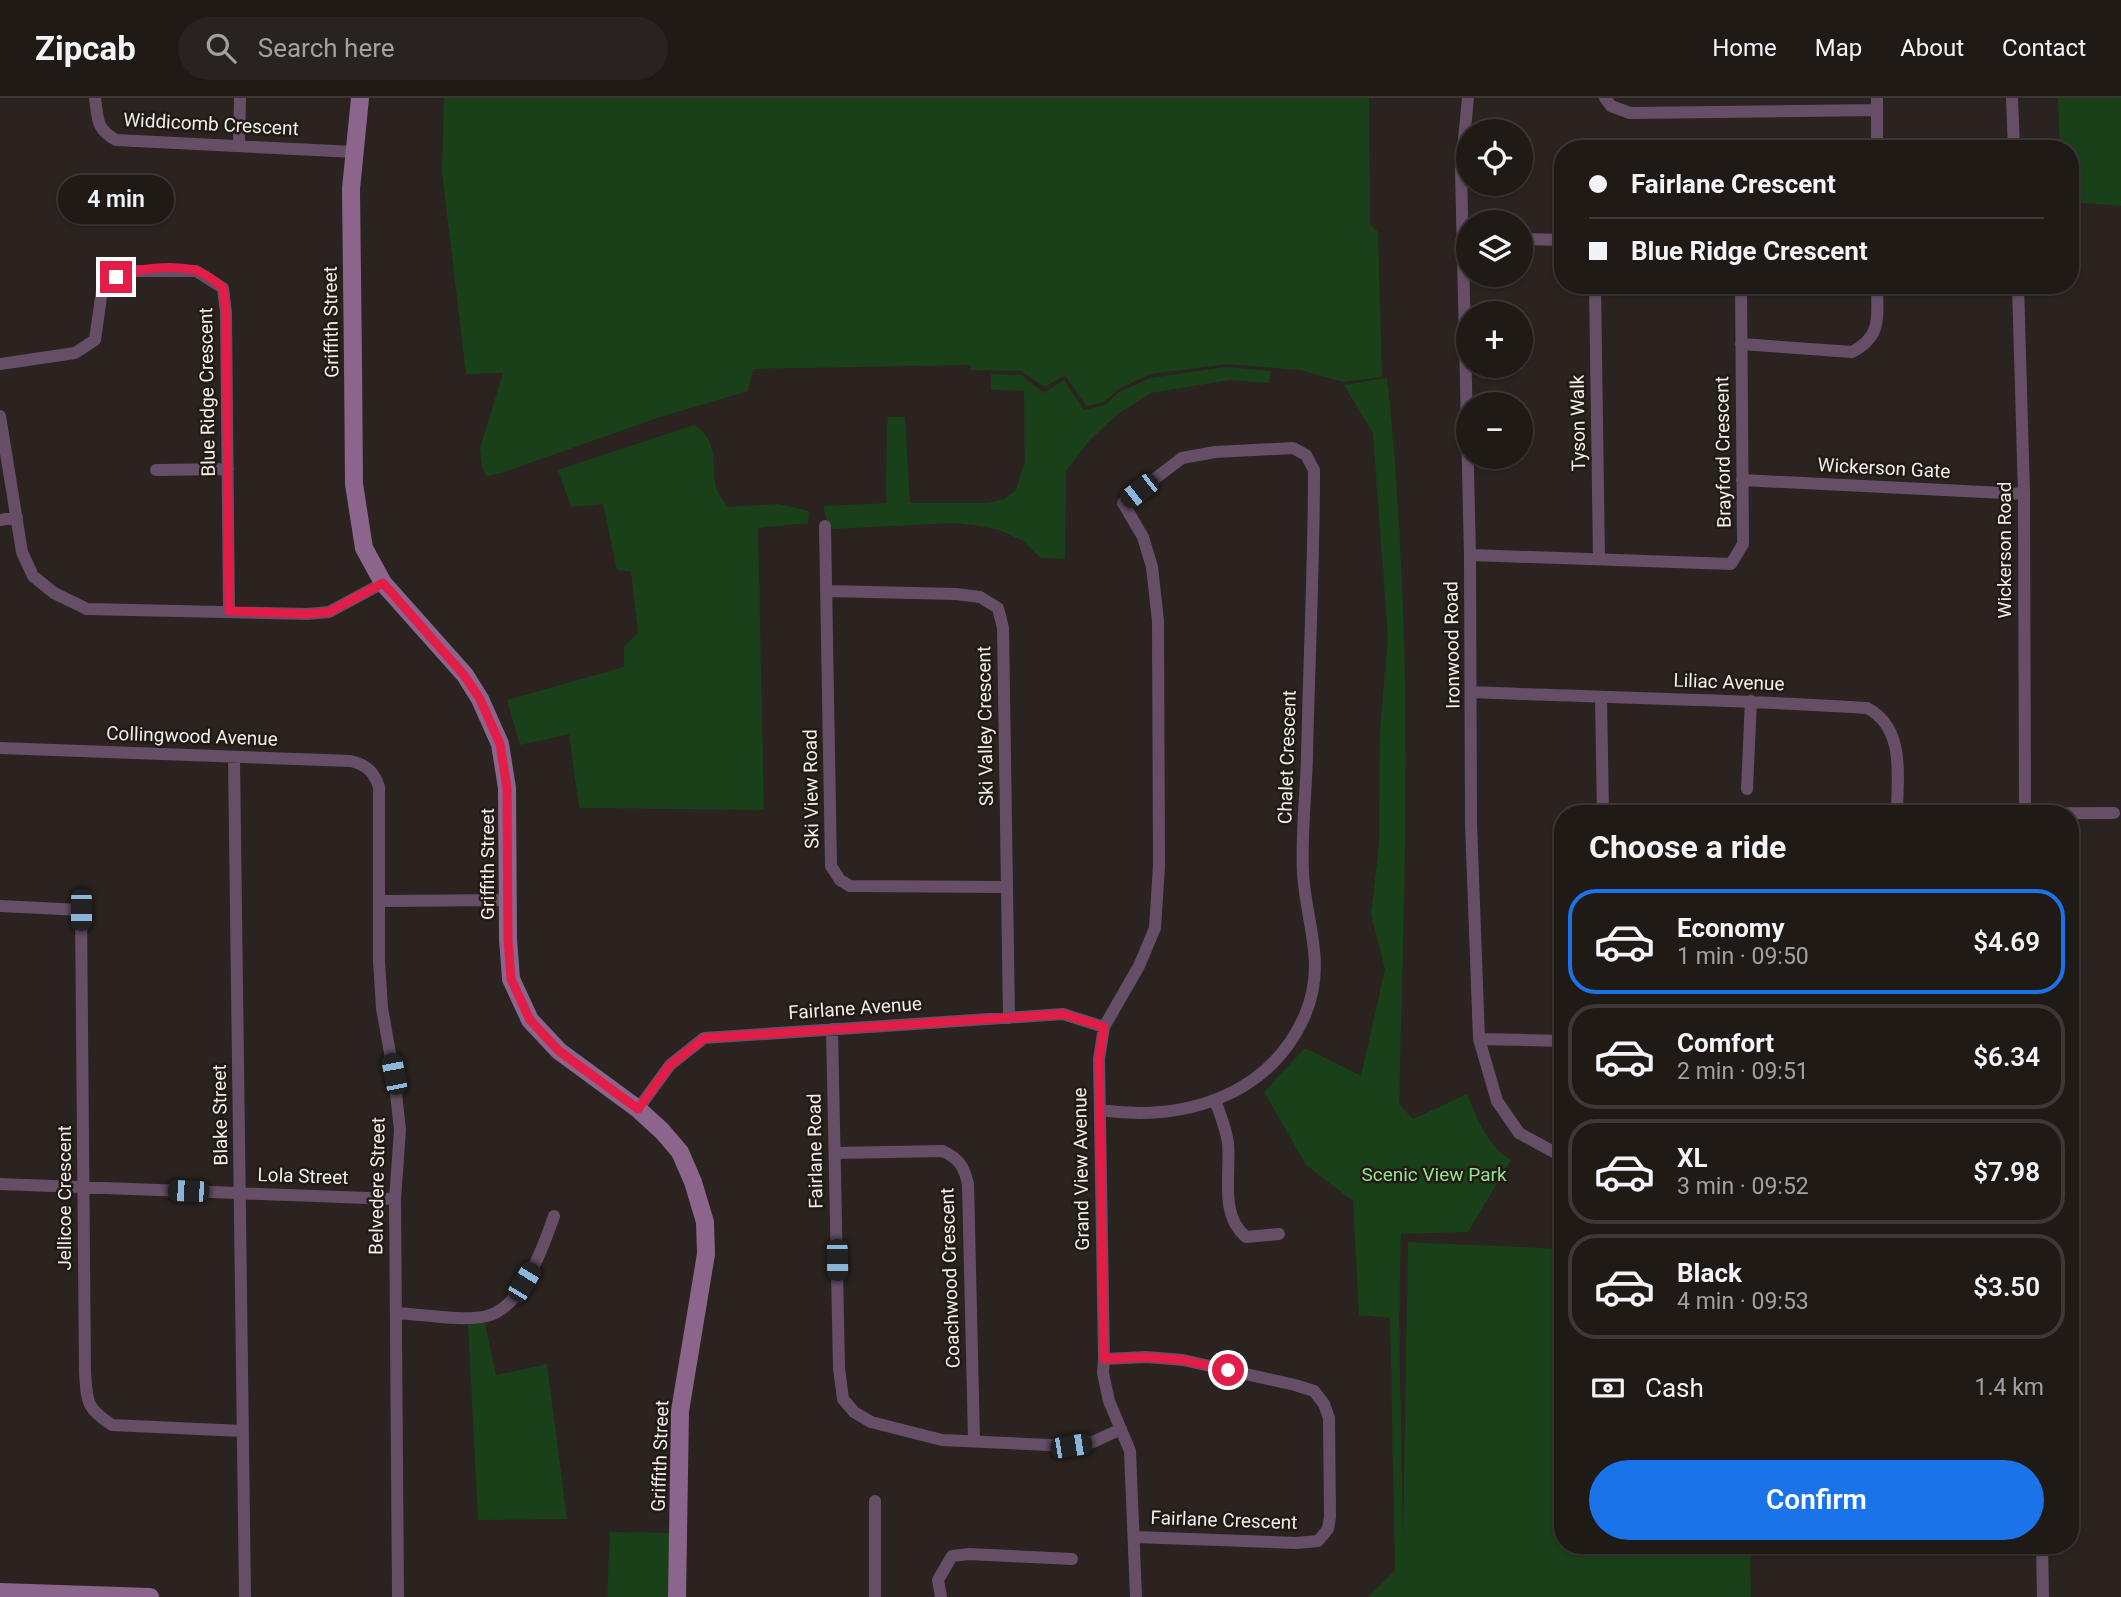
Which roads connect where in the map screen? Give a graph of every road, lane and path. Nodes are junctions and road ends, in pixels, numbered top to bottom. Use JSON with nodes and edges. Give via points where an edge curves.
{"nodes":[{"id":1,"x":95,"y":98,"type":"edge"},
{"id":2,"x":240,"y":98,"type":"edge"},
{"id":3,"x":360,"y":98,"type":"edge"},
{"id":4,"x":1468,"y":98,"type":"edge"},
{"id":5,"x":1605,"y":98,"type":"edge"},
{"id":6,"x":2012,"y":98,"type":"edge"},
{"id":7,"x":1877,"y":104,"type":"edge"},
{"id":8,"x":1877,"y":140,"type":"edge"},
{"id":9,"x":2014,"y":140,"type":"edge"},
{"id":10,"x":239,"y":144,"type":"junction"},
{"id":11,"x":355,"y":152,"type":"junction"},
{"id":12,"x":1463,"y":210,"type":"edge"},
{"id":13,"x":1533,"y":239,"type":"edge"},
{"id":14,"x":1554,"y":240,"type":"edge"},
{"id":15,"x":1466,"y":287,"type":"edge"},
{"id":16,"x":1595,"y":294,"type":"edge"},
{"id":17,"x":1741,"y":294,"type":"edge"},
{"id":18,"x":1877,"y":294,"type":"edge"},
{"id":19,"x":2018,"y":294,"type":"edge"},
{"id":20,"x":1741,"y":344,"type":"junction"},
{"id":21,"x":0,"y":364,"type":"edge"},
{"id":22,"x":0,"y":416,"type":"edge"},
{"id":23,"x":228,"y":468,"type":"junction"},
{"id":24,"x":156,"y":470,"type":"dead end"},
{"id":25,"x":1742,"y":480,"type":"junction"},
{"id":26,"x":2024,"y":494,"type":"junction"},
{"id":27,"x":1124,"y":503,"type":"joint"},
{"id":28,"x":17,"y":517,"type":"junction"},
{"id":29,"x":0,"y":520,"type":"edge"},
{"id":30,"x":825,"y":526,"type":"dead end"},
{"id":31,"x":1470,"y":555,"type":"junction"},
{"id":32,"x":1600,"y":559,"type":"junction"},
{"id":33,"x":383,"y":583,"type":"junction"},
{"id":34,"x":827,"y":591,"type":"junction"},
{"id":35,"x":229,"y":611,"type":"junction"},
{"id":36,"x":1472,"y":692,"type":"junction"},
{"id":37,"x":1601,"y":698,"type":"junction"},
{"id":38,"x":1751,"y":701,"type":"junction"},
{"id":39,"x":0,"y":748,"type":"edge"},
{"id":40,"x":234,"y":758,"type":"junction"},
{"id":41,"x":376,"y":778,"type":"joint"},
{"id":42,"x":1748,"y":789,"type":"dead end"},
{"id":43,"x":1603,"y":805,"type":"edge"},
{"id":44,"x":1897,"y":805,"type":"edge"},
{"id":45,"x":2025,"y":805,"type":"edge"},
{"id":46,"x":2079,"y":813,"type":"edge"},
{"id":47,"x":2114,"y":813,"type":"dead end"},
{"id":48,"x":1007,"y":887,"type":"junction"},
{"id":49,"x":508,"y":900,"type":"junction"},
{"id":50,"x":380,"y":901,"type":"junction"},
{"id":51,"x":0,"y":906,"type":"edge"},
{"id":52,"x":1009,"y":1018,"type":"junction"},
{"id":53,"x":1104,"y":1027,"type":"junction"},
{"id":54,"x":832,"y":1029,"type":"junction"},
{"id":55,"x":1479,"y":1039,"type":"junction"},
{"id":56,"x":1554,"y":1041,"type":"edge"},
{"id":57,"x":1215,"y":1100,"type":"junction"},
{"id":58,"x":638,"y":1109,"type":"junction"},
{"id":59,"x":1100,"y":1110,"type":"junction"},
{"id":60,"x":1554,"y":1152,"type":"edge"},
{"id":61,"x":835,"y":1153,"type":"junction"},
{"id":62,"x":0,"y":1184,"type":"edge"},
{"id":63,"x":83,"y":1186,"type":"junction"},
{"id":64,"x":241,"y":1194,"type":"junction"},
{"id":65,"x":395,"y":1199,"type":"junction"},
{"id":66,"x":554,"y":1216,"type":"dead end"},
{"id":67,"x":1279,"y":1234,"type":"dead end"},
{"id":68,"x":396,"y":1313,"type":"junction"},
{"id":69,"x":1104,"y":1359,"type":"junction"},
{"id":70,"x":1121,"y":1429,"type":"junction"},
{"id":71,"x":242,"y":1431,"type":"junction"},
{"id":72,"x":974,"y":1440,"type":"junction"},
{"id":73,"x":875,"y":1501,"type":"dead end"},
{"id":74,"x":1135,"y":1537,"type":"junction"},
{"id":75,"x":2042,"y":1554,"type":"edge"},
{"id":76,"x":1072,"y":1559,"type":"dead end"},
{"id":77,"x":0,"y":1592,"type":"edge"},
{"id":78,"x":56,"y":1596,"type":"edge"},
{"id":79,"x":150,"y":1597,"type":"edge"},
{"id":80,"x":245,"y":1597,"type":"edge"},
{"id":81,"x":398,"y":1597,"type":"edge"},
{"id":82,"x":677,"y":1597,"type":"edge"},
{"id":83,"x":875,"y":1597,"type":"edge"},
{"id":84,"x":941,"y":1597,"type":"edge"},
{"id":85,"x":1136,"y":1597,"type":"edge"},
{"id":86,"x":2043,"y":1597,"type":"edge"}],
"edges":[{"from":1,"to":10,"type":"street","name":"Widdicomb Crescent","via":[[104,134],[116,140]]},
{"from":2,"to":10,"type":"street"},
{"from":3,"to":11,"type":"street","name":"Griffith Street"},
{"from":4,"to":12,"type":"street","name":"Ironwood Road","via":[[1461,170]]},
{"from":5,"to":7,"type":"street","via":[[1611,106],[1630,113]]},
{"from":6,"to":9,"type":"street"},
{"from":7,"to":8,"type":"street"},
{"from":10,"to":11,"type":"street","name":"Widdicomb Crescent"},
{"from":11,"to":33,"type":"street","name":"Griffith Street","via":[[351,189],[354,484],[364,548]]},
{"from":13,"to":14,"type":"street"},
{"from":15,"to":31,"type":"street","name":"Ironwood Road"},
{"from":16,"to":32,"type":"street","name":"Tyson Walk"},
{"from":17,"to":20,"type":"street","name":"Brayford Crescent"},
{"from":18,"to":20,"type":"street","via":[[1877,330],[1852,352]]},
{"from":19,"to":26,"type":"street","name":"Wickerson Road"},
{"from":20,"to":25,"type":"street","name":"Brayford Crescent"},
{"from":21,"to":23,"type":"street","name":"Blue Ridge Crescent","via":[[75,353],[95,340],[102,290],[116,277],[131,271],[196,271],[223,288]]},
{"from":22,"to":28,"type":"street"},
{"from":23,"to":24,"type":"street"},
{"from":23,"to":35,"type":"street","name":"Blue Ridge Crescent"},
{"from":25,"to":26,"type":"street","name":"Wickerson Gate"},
{"from":25,"to":32,"type":"street","name":"Brayford Crescent","via":[[1743,544],[1731,564]]},
{"from":26,"to":45,"type":"street","name":"Wickerson Road"},
{"from":27,"to":53,"type":"street","name":"Grand View Avenue","via":[[1143,537],[1152,567],[1158,621],[1159,866],[1155,928]]},
{"from":27,"to":57,"type":"street","name":"Chalet Crescent","via":[[1182,458],[1215,452],[1293,448],[1306,455],[1314,470],[1303,874],[1316,951],[1315,976],[1305,1013],[1279,1057],[1251,1083]]},
{"from":28,"to":29,"type":"street"},
{"from":28,"to":35,"type":"street","via":[[22,551],[33,576],[86,609]]},
{"from":30,"to":34,"type":"street","name":"Ski View Road"},
{"from":31,"to":32,"type":"street","name":"Brayford Crescent"},
{"from":31,"to":36,"type":"street","name":"Ironwood Road"},
{"from":33,"to":35,"type":"street","via":[[329,612]]},
{"from":33,"to":49,"type":"street","name":"Griffith Street","via":[[464,675],[500,744],[507,788]]},
{"from":34,"to":48,"type":"street","name":"Ski Valley Crescent","via":[[956,594],[980,597],[998,608],[1003,628]]},
{"from":34,"to":48,"type":"street","name":"Ski View Road","via":[[831,866],[850,886]]},
{"from":36,"to":37,"type":"street","name":"Liliac Avenue"},
{"from":36,"to":55,"type":"street","name":"Ironwood Road","via":[[1471,822]]},
{"from":37,"to":38,"type":"street","name":"Liliac Avenue"},
{"from":37,"to":43,"type":"street"},
{"from":38,"to":42,"type":"street"},
{"from":38,"to":44,"type":"street","name":"Liliac Avenue","via":[[1867,708],[1878,713],[1893,736]]},
{"from":39,"to":40,"type":"street","name":"Collingwood Avenue"},
{"from":40,"to":41,"type":"street","name":"Collingwood Avenue","via":[[351,761],[366,765]]},
{"from":40,"to":64,"type":"street","name":"Blake Street"},
{"from":41,"to":50,"type":"street","name":"Belvedere Street"},
{"from":46,"to":47,"type":"street"},
{"from":48,"to":52,"type":"street","name":"Ski Valley Crescent"},
{"from":49,"to":50,"type":"street"},
{"from":49,"to":58,"type":"street","name":"Griffith Street","via":[[511,979],[530,1020],[559,1051]]},
{"from":50,"to":65,"type":"street","name":"Belvedere Street","via":[[382,1008],[400,1130]]},
{"from":51,"to":63,"type":"street","name":"Jellicoe Crescent","via":[[81,910]]},
{"from":52,"to":53,"type":"street","name":"Fairlane Avenue","via":[[1063,1014]]},
{"from":52,"to":54,"type":"street","name":"Fairlane Avenue"},
{"from":53,"to":59,"type":"street","name":"Grand View Avenue"},
{"from":54,"to":58,"type":"street","name":"Fairlane Avenue","via":[[705,1038],[670,1065]]},
{"from":54,"to":61,"type":"street","name":"Fairlane Road"},
{"from":55,"to":56,"type":"street"},
{"from":55,"to":60,"type":"street","name":"Ironwood Road","via":[[1497,1101],[1519,1133]]},
{"from":57,"to":59,"type":"street","name":"Chalet Crescent","via":[[1171,1110]]},
{"from":57,"to":67,"type":"street","via":[[1228,1145],[1228,1197],[1235,1228],[1246,1237]]},
{"from":58,"to":82,"type":"street","name":"Griffith Street","via":[[680,1152],[705,1222],[706,1254],[680,1411]]},
{"from":59,"to":69,"type":"street","name":"Grand View Avenue"},
{"from":61,"to":72,"type":"street","name":"Fairlane Road","via":[[843,1399],[872,1422],[942,1440]]},
{"from":61,"to":72,"type":"street","name":"Coachwood Crescent","via":[[943,1151],[957,1158],[964,1169]]},
{"from":62,"to":63,"type":"street","name":"Lola Street"},
{"from":63,"to":64,"type":"street","name":"Lola Street"},
{"from":63,"to":71,"type":"street","name":"Jellicoe Crescent","via":[[87,1401],[111,1425]]},
{"from":64,"to":65,"type":"street","name":"Lola Street"},
{"from":64,"to":71,"type":"street","name":"Blake Street"},
{"from":65,"to":68,"type":"street","name":"Belvedere Street"},
{"from":66,"to":68,"type":"street","via":[[535,1263],[513,1300],[489,1316]]},
{"from":68,"to":81,"type":"street","name":"Belvedere Street"},
{"from":69,"to":70,"type":"street","name":"Grand View Avenue","via":[[1109,1401]]},
{"from":69,"to":74,"type":"street","name":"Fairlane Crescent","via":[[1182,1360],[1295,1385],[1314,1391],[1329,1418],[1330,1517],[1328,1529],[1318,1541]]},
{"from":70,"to":72,"type":"street","name":"Fairlane Road","via":[[1071,1446]]},
{"from":70,"to":74,"type":"street","name":"Grand View Avenue","via":[[1130,1451]]},
{"from":71,"to":80,"type":"street","name":"Blake Street"},
{"from":73,"to":83,"type":"street"},
{"from":74,"to":85,"type":"street","name":"Grand View Avenue"},
{"from":75,"to":86,"type":"street"},
{"from":76,"to":84,"type":"street","via":[[952,1556],[938,1580]]},
{"from":77,"to":78,"type":"street"},
{"from":78,"to":79,"type":"street"}]}
